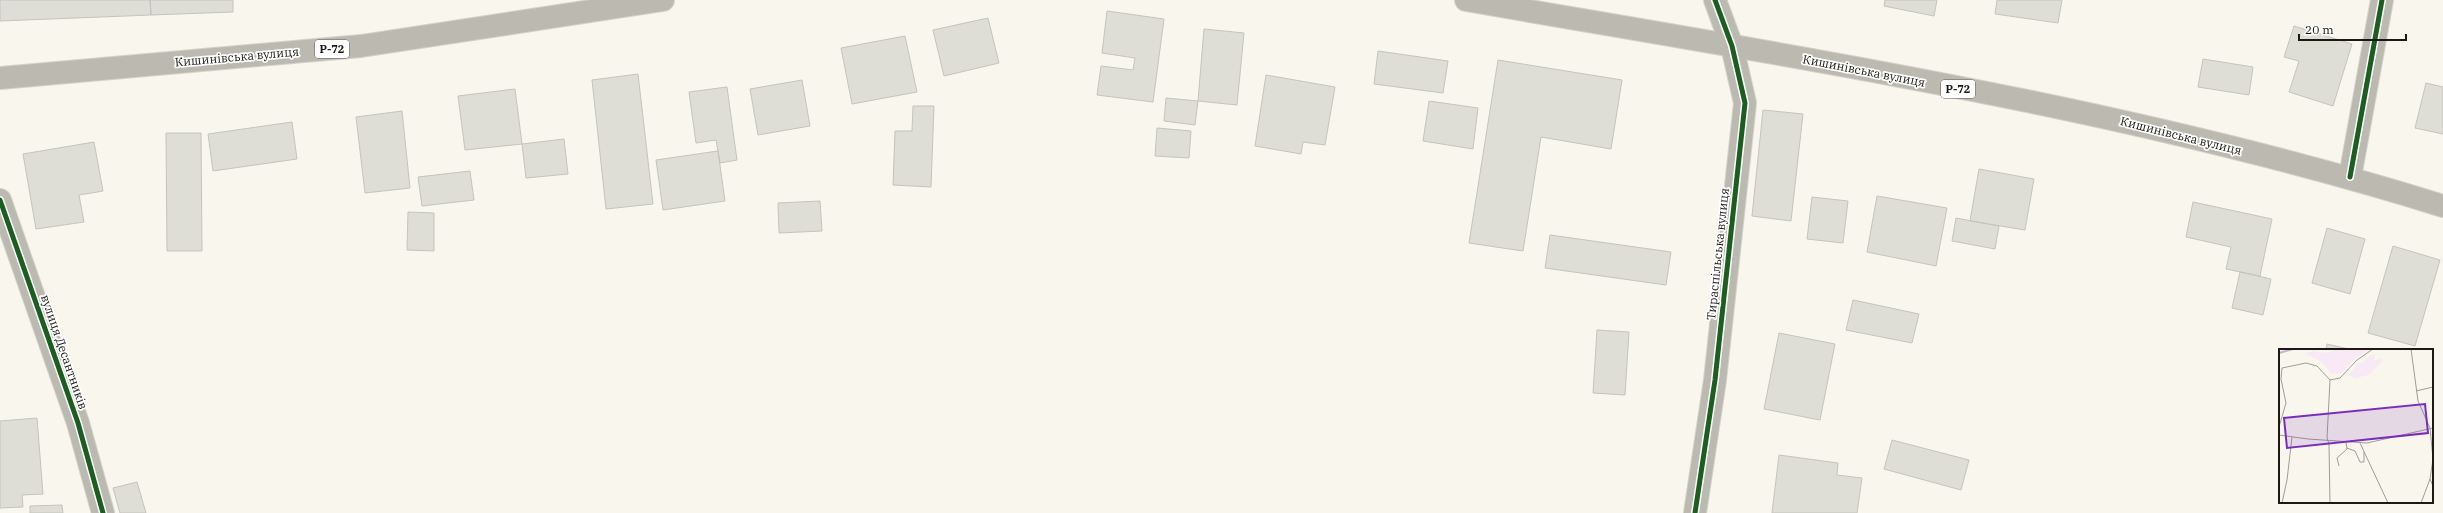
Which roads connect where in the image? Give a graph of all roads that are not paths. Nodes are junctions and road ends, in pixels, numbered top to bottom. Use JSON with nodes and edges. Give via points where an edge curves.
{"nodes":[{"id":1,"x":663,"y":0,"type":"edge"},
{"id":2,"x":1466,"y":0,"type":"edge"},
{"id":3,"x":1715,"y":0,"type":"edge"},
{"id":4,"x":2382,"y":0,"type":"edge"},
{"id":5,"x":1732,"y":46,"type":"junction"},
{"id":6,"x":0,"y":78,"type":"edge"},
{"id":7,"x":2350,"y":177,"type":"junction"},
{"id":8,"x":0,"y":200,"type":"edge"},
{"id":9,"x":2443,"y":206,"type":"edge"},
{"id":10,"x":103,"y":513,"type":"edge"},
{"id":11,"x":1695,"y":513,"type":"edge"}],
"edges":[{"from":1,"to":6,"type":"main road","name":"Кишинівська вулиця","number":"Р-72","via":[[361,46]]},
{"from":2,"to":5,"type":"main road","name":"Кишинівська вулиця","number":"Р-72"},
{"from":3,"to":5,"type":"street","name":"Тираспільська вулиця"},
{"from":4,"to":7,"type":"street"},
{"from":5,"to":7,"type":"main road","name":"Кишинівська вулиця","number":"Р-72","via":[[2079,111]]},
{"from":5,"to":11,"type":"street","name":"Тираспільська вулиця","via":[[1745,102],[1715,380]]},
{"from":7,"to":9,"type":"main road","name":"Кишинівська вулиця","number":"Р-72"},
{"from":8,"to":10,"type":"street","name":"вулиця Десантників","via":[[78,423]]}]}
